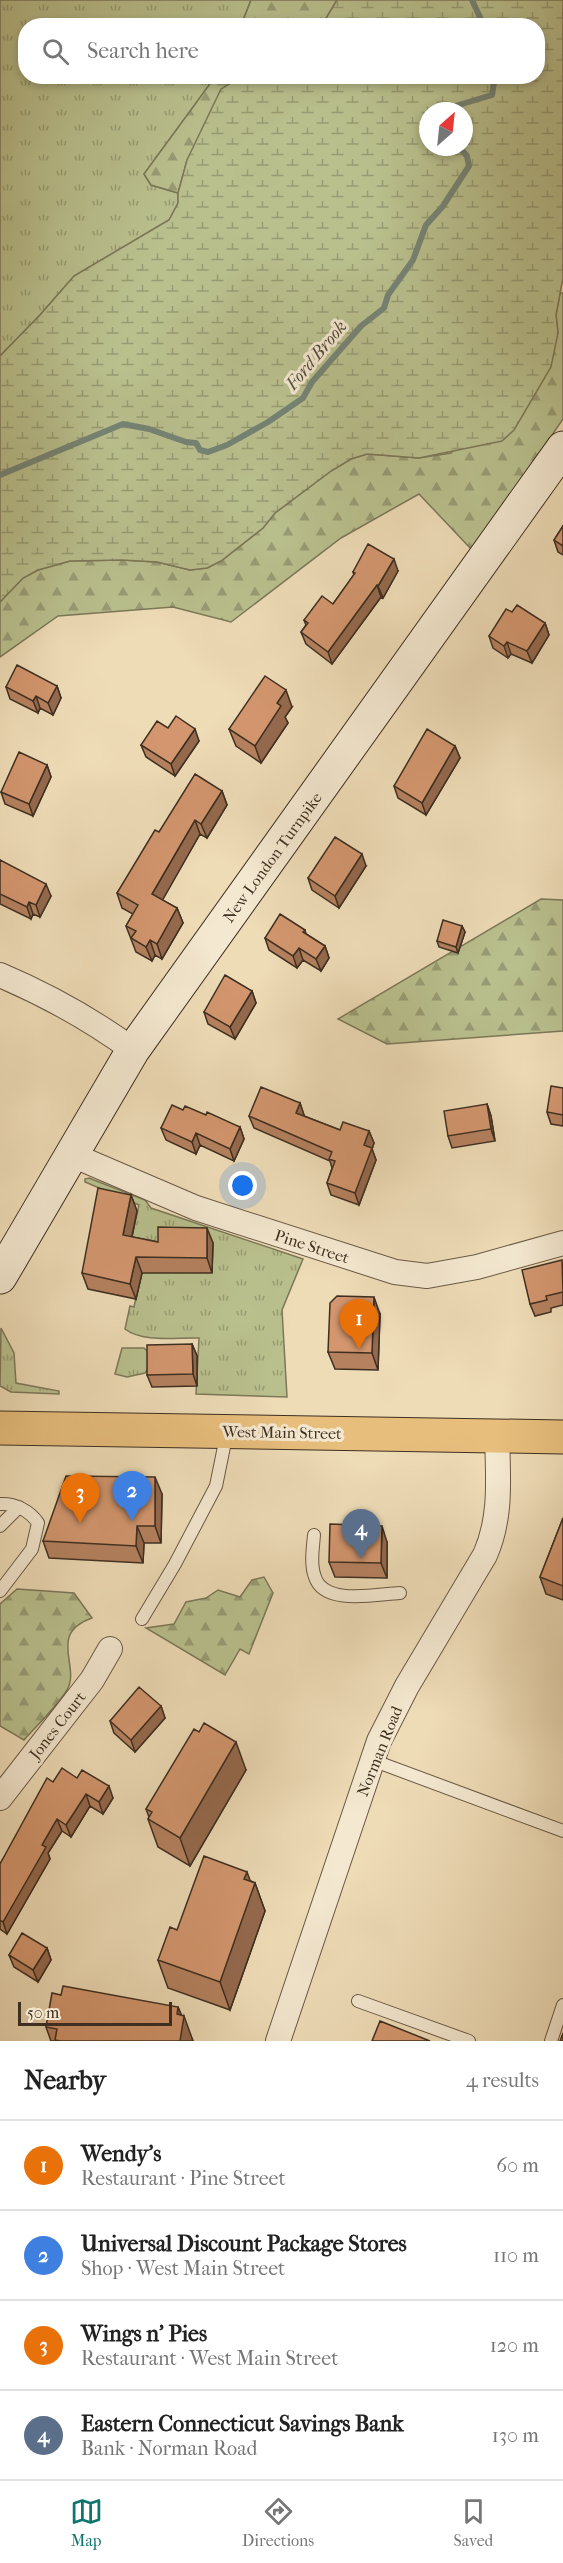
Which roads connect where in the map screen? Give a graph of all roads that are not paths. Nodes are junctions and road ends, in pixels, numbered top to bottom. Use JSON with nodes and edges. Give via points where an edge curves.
{"nodes":[{"id":1,"x":563,"y":448,"type":"edge"},
{"id":2,"x":0,"y":975,"type":"edge"},
{"id":3,"x":133,"y":1050,"type":"junction"},
{"id":4,"x":70,"y":1154,"type":"junction"},
{"id":5,"x":563,"y":1243,"type":"edge"},
{"id":6,"x":0,"y":1277,"type":"edge"},
{"id":7,"x":0,"y":1428,"type":"edge"},
{"id":8,"x":227,"y":1431,"type":"junction"},
{"id":9,"x":497,"y":1436,"type":"junction"},
{"id":10,"x":563,"y":1437,"type":"edge"},
{"id":11,"x":0,"y":1504,"type":"edge"},
{"id":12,"x":18,"y":1507,"type":"junction"},
{"id":13,"x":0,"y":1527,"type":"edge"},
{"id":14,"x":314,"y":1535,"type":"dead end"},
{"id":15,"x":0,"y":1591,"type":"edge"},
{"id":16,"x":400,"y":1593,"type":"dead end"},
{"id":17,"x":142,"y":1619,"type":"dead end"},
{"id":18,"x":110,"y":1649,"type":"dead end"},
{"id":19,"x":372,"y":1760,"type":"junction"},
{"id":20,"x":0,"y":1798,"type":"edge"},
{"id":21,"x":563,"y":1831,"type":"edge"},
{"id":22,"x":358,"y":2001,"type":"dead end"},
{"id":23,"x":563,"y":2005,"type":"edge"},
{"id":24,"x":278,"y":2041,"type":"edge"},
{"id":25,"x":469,"y":2041,"type":"edge"},
{"id":26,"x":551,"y":2041,"type":"edge"}],
"edges":[{"from":1,"to":3,"type":"main road","name":"New London Turnpike"},
{"from":2,"to":3,"type":"street","via":[[103,1028]]},
{"from":3,"to":4,"type":"main road","name":"New London Turnpike"},
{"from":4,"to":5,"type":"street","name":"Pine Street","via":[[196,1208],[395,1272],[427,1276],[477,1267]]},
{"from":4,"to":6,"type":"main road","name":"New London Turnpike"},
{"from":7,"to":8,"type":"main road","name":"West Main Street"},
{"from":8,"to":9,"type":"main road","name":"West Main Street"},
{"from":8,"to":17,"type":"lane","via":[[216,1486]]},
{"from":9,"to":10,"type":"main road","name":"West Main Street"},
{"from":9,"to":19,"type":"street","name":"Norman Road","via":[[498,1510],[489,1545],[394,1710]]},
{"from":11,"to":12,"type":"lane"},
{"from":12,"to":13,"type":"lane"},
{"from":12,"to":15,"type":"lane","via":[[32,1514],[38,1523],[32,1549]]},
{"from":14,"to":16,"type":"lane","via":[[312,1564],[321,1587],[340,1597]]},
{"from":18,"to":20,"type":"street","name":"Jones Court","via":[[92,1680]]},
{"from":19,"to":21,"type":"lane"},
{"from":19,"to":24,"type":"street","name":"Norman Road"},
{"from":22,"to":25,"type":"lane"},
{"from":23,"to":26,"type":"lane"}]}
